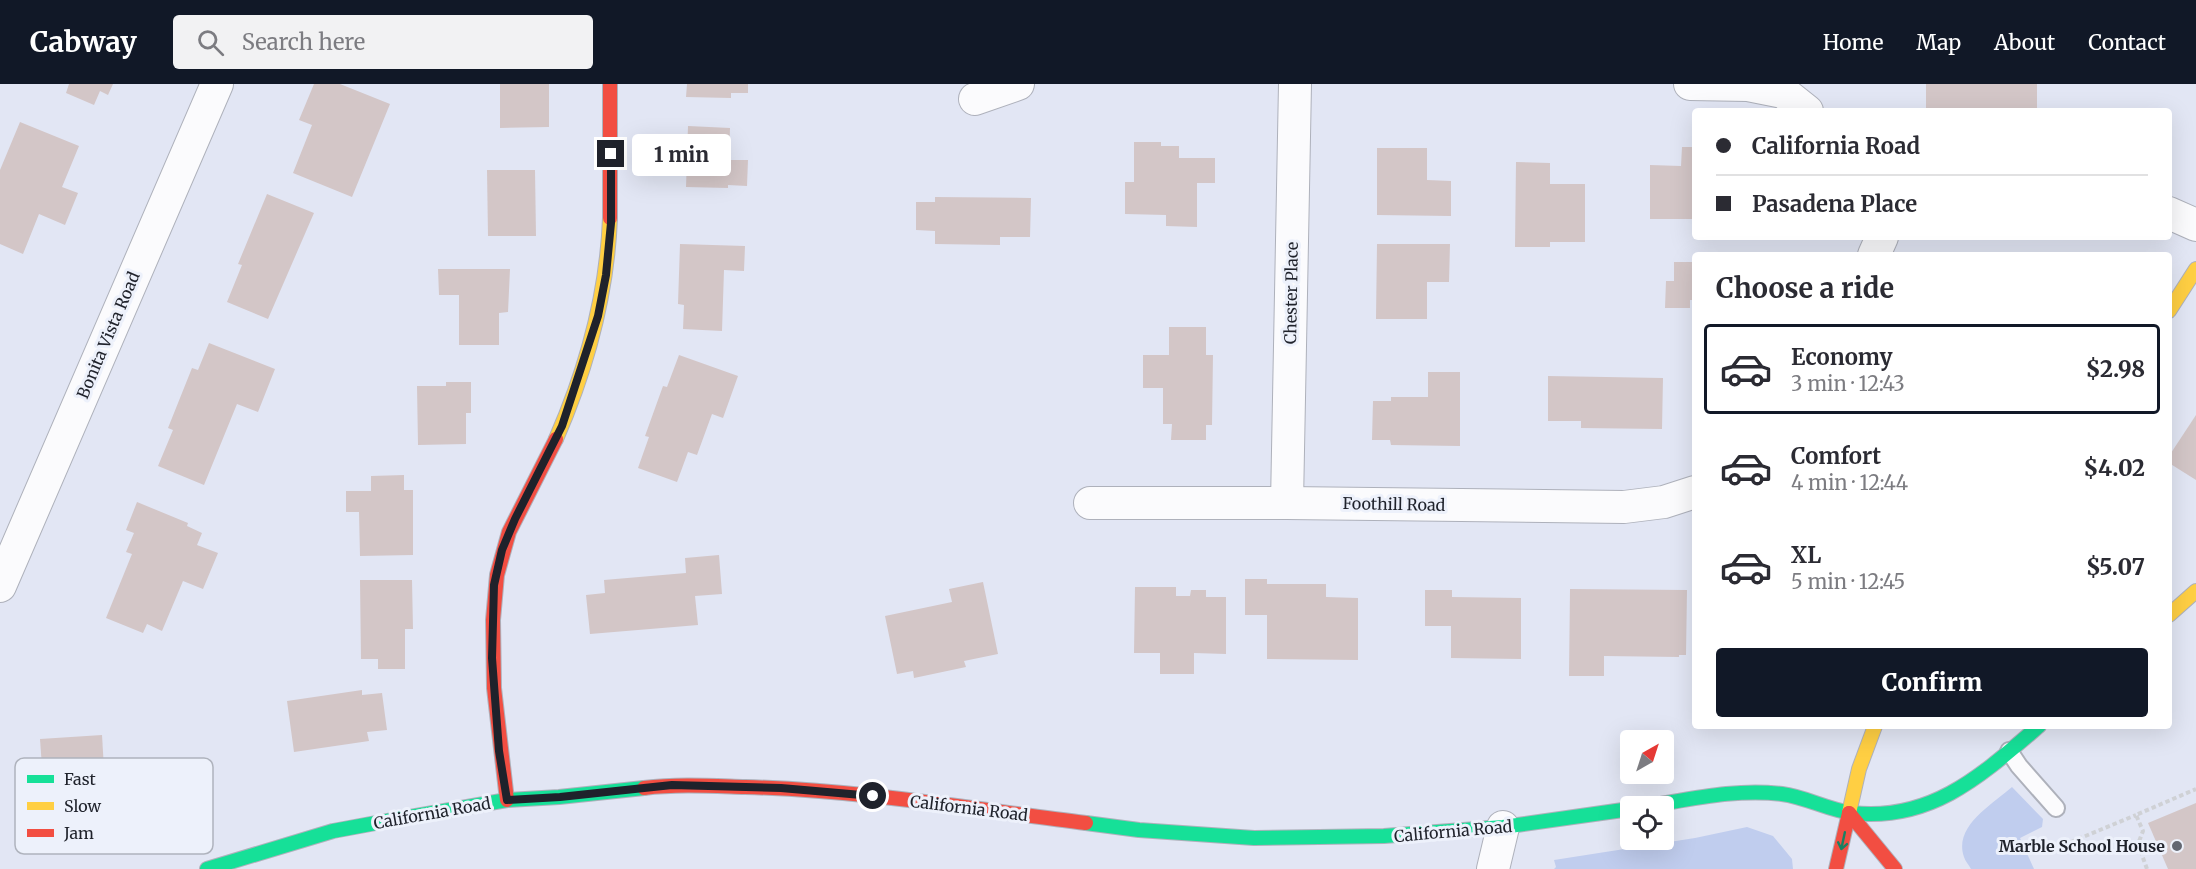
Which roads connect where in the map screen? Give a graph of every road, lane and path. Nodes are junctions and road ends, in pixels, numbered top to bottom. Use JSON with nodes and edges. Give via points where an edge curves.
{"nodes":[{"id":1,"x":217,"y":84,"type":"edge"},
{"id":2,"x":610,"y":84,"type":"edge"},
{"id":3,"x":1018,"y":84,"type":"edge"},
{"id":4,"x":1295,"y":84,"type":"edge"},
{"id":5,"x":1690,"y":84,"type":"edge"},
{"id":6,"x":975,"y":99,"type":"dead end"},
{"id":7,"x":1803,"y":108,"type":"edge"},
{"id":8,"x":2172,"y":214,"type":"edge"},
{"id":9,"x":2196,"y":225,"type":"edge"},
{"id":10,"x":2196,"y":269,"type":"edge"},
{"id":11,"x":2172,"y":306,"type":"edge"},
{"id":12,"x":1692,"y":493,"type":"edge"},
{"id":13,"x":1287,"y":502,"type":"junction"},
{"id":14,"x":1090,"y":503,"type":"dead end"},
{"id":15,"x":0,"y":586,"type":"edge"},
{"id":16,"x":2196,"y":591,"type":"edge"},
{"id":17,"x":2172,"y":612,"type":"edge"},
{"id":18,"x":1874,"y":729,"type":"edge"},
{"id":19,"x":2035,"y":729,"type":"edge"},
{"id":20,"x":2009,"y":751,"type":"junction"},
{"id":21,"x":2196,"y":789,"type":"edge"},
{"id":22,"x":507,"y":800,"type":"junction"},
{"id":23,"x":1674,"y":802,"type":"edge"},
{"id":24,"x":2055,"y":808,"type":"dead end"},
{"id":25,"x":1620,"y":810,"type":"edge"},
{"id":26,"x":1849,"y":813,"type":"junction"},
{"id":27,"x":2136,"y":815,"type":"junction"},
{"id":28,"x":1503,"y":827,"type":"junction"},
{"id":29,"x":2071,"y":842,"type":"dead end"},
{"id":30,"x":207,"y":869,"type":"edge"},
{"id":31,"x":1492,"y":869,"type":"edge"},
{"id":32,"x":1509,"y":869,"type":"edge"},
{"id":33,"x":1836,"y":869,"type":"edge"},
{"id":34,"x":1895,"y":869,"type":"edge"},
{"id":35,"x":2147,"y":869,"type":"edge"}],
"edges":[{"from":1,"to":15,"type":"street","name":"Bonita Vista Road"},
{"from":2,"to":22,"type":"main road","via":[[611,223],[598,316],[562,426],[502,550],[494,585],[492,658]]},
{"from":3,"to":6,"type":"street"},
{"from":4,"to":13,"type":"street","name":"Chester Place"},
{"from":5,"to":7,"type":"street","via":[[1748,85],[1783,92]]},
{"from":8,"to":9,"type":"street"},
{"from":10,"to":11,"type":"main road"},
{"from":12,"to":13,"type":"street","name":"Foothill Road","via":[[1664,502],[1624,507]]},
{"from":13,"to":14,"type":"street","name":"Foothill Road"},
{"from":16,"to":17,"type":"main road"},
{"from":18,"to":26,"type":"main road","via":[[1858,771]]},
{"from":19,"to":20,"type":"main road"},
{"from":20,"to":24,"type":"lane"},
{"from":20,"to":26,"type":"main road","via":[[1959,789],[1919,809],[1896,815]]},
{"from":21,"to":27,"type":"path"},
{"from":22,"to":28,"type":"main road","name":"California Road","via":[[672,785],[833,792],[1139,830],[1254,838],[1384,837]]},
{"from":22,"to":30,"type":"main road","name":"California Road","via":[[333,831]]},
{"from":23,"to":26,"type":"main road","via":[[1719,794],[1785,794]]},
{"from":25,"to":28,"type":"main road","name":"California Road"},
{"from":26,"to":33,"type":"main road","one_way":true},
{"from":26,"to":34,"type":"main road"},
{"from":27,"to":29,"type":"path"},
{"from":27,"to":35,"type":"path","via":[[2143,831],[2138,844]]},
{"from":28,"to":31,"type":"street"},
{"from":28,"to":32,"type":"street"}]}
